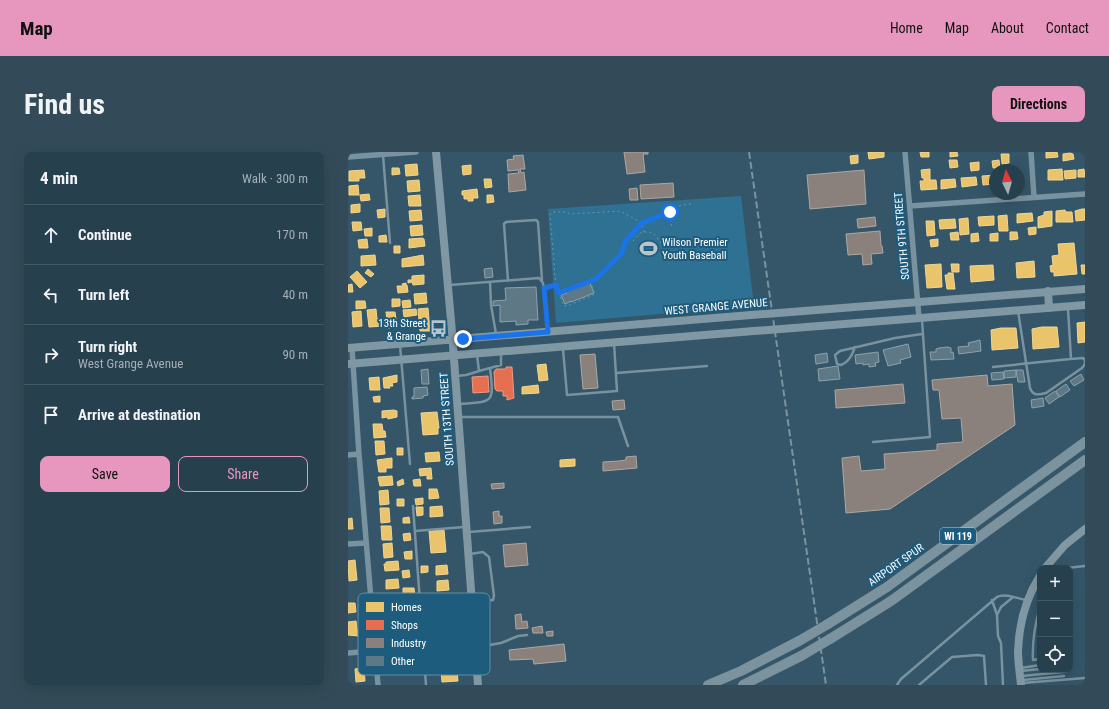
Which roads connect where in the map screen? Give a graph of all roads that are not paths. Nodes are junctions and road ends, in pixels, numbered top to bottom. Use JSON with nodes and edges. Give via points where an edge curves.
{"nodes":[{"id":1,"x":416,"y":152,"type":"edge"},
{"id":2,"x":436,"y":152,"type":"edge"},
{"id":3,"x":905,"y":152,"type":"edge"},
{"id":4,"x":1031,"y":152,"type":"edge"},
{"id":5,"x":380,"y":154,"type":"edge"},
{"id":6,"x":348,"y":157,"type":"edge"},
{"id":7,"x":1085,"y":194,"type":"edge"},
{"id":8,"x":1034,"y":197,"type":"junction"},
{"id":9,"x":910,"y":206,"type":"junction"},
{"id":10,"x":390,"y":243,"type":"dead end"},
{"id":11,"x":542,"y":280,"type":"junction"},
{"id":12,"x":508,"y":281,"type":"junction"},
{"id":13,"x":490,"y":282,"type":"junction"},
{"id":14,"x":448,"y":285,"type":"junction"},
{"id":15,"x":1085,"y":289,"type":"edge"},
{"id":16,"x":1048,"y":291,"type":"junction"},
{"id":17,"x":918,"y":302,"type":"junction"},
{"id":18,"x":1085,"y":305,"type":"edge"},
{"id":19,"x":1068,"y":306,"type":"junction"},
{"id":20,"x":1049,"y":308,"type":"junction"},
{"id":21,"x":1017,"y":310,"type":"junction"},
{"id":22,"x":920,"y":318,"type":"junction"},
{"id":23,"x":612,"y":327,"type":"junction"},
{"id":24,"x":548,"y":332,"type":"junction"},
{"id":25,"x":922,"y":334,"type":"junction"},
{"id":26,"x":513,"y":335,"type":"junction"},
{"id":27,"x":496,"y":337,"type":"junction"},
{"id":28,"x":452,"y":340,"type":"junction"},
{"id":29,"x":614,"y":342,"type":"junction"},
{"id":30,"x":400,"y":344,"type":"junction"},
{"id":31,"x":562,"y":346,"type":"junction"},
{"id":32,"x":350,"y":348,"type":"edge"},
{"id":33,"x":854,"y":348,"type":"junction"},
{"id":34,"x":514,"y":350,"type":"junction"},
{"id":35,"x":502,"y":351,"type":"junction"},
{"id":36,"x":477,"y":353,"type":"junction"},
{"id":37,"x":453,"y":355,"type":"junction"},
{"id":38,"x":401,"y":359,"type":"junction"},
{"id":39,"x":1071,"y":359,"type":"junction"},
{"id":40,"x":351,"y":363,"type":"edge"},
{"id":41,"x":1026,"y":363,"type":"junction"},
{"id":42,"x":707,"y":366,"type":"dead end"},
{"id":43,"x":993,"y":367,"type":"dead end"},
{"id":44,"x":490,"y":368,"type":"junction"},
{"id":45,"x":479,"y":371,"type":"junction"},
{"id":46,"x":616,"y":373,"type":"junction"},
{"id":47,"x":455,"y":376,"type":"junction"},
{"id":48,"x":457,"y":404,"type":"junction"},
{"id":49,"x":458,"y":417,"type":"junction"},
{"id":50,"x":873,"y":442,"type":"dead end"},
{"id":51,"x":1085,"y":442,"type":"edge"},
{"id":52,"x":628,"y":446,"type":"dead end"},
{"id":53,"x":359,"y":454,"type":"junction"},
{"id":54,"x":348,"y":455,"type":"edge"},
{"id":55,"x":1085,"y":460,"type":"edge"},
{"id":56,"x":410,"y":464,"type":"dead end"},
{"id":57,"x":413,"y":506,"type":"dead end"},
{"id":58,"x":530,"y":527,"type":"dead end"},
{"id":59,"x":1085,"y":529,"type":"edge"},
{"id":60,"x":466,"y":530,"type":"junction"},
{"id":61,"x":415,"y":531,"type":"junction"},
{"id":62,"x":366,"y":543,"type":"junction"},
{"id":63,"x":348,"y":544,"type":"edge"},
{"id":64,"x":468,"y":554,"type":"junction"},
{"id":65,"x":1048,"y":565,"type":"edge"},
{"id":66,"x":1085,"y":566,"type":"edge"},
{"id":67,"x":1073,"y":567,"type":"edge"},
{"id":68,"x":1037,"y":582,"type":"edge"},
{"id":69,"x":370,"y":593,"type":"edge"},
{"id":70,"x":419,"y":593,"type":"edge"},
{"id":71,"x":471,"y":593,"type":"edge"},
{"id":72,"x":1012,"y":598,"type":"junction"},
{"id":73,"x":490,"y":600,"type":"edge"},
{"id":74,"x":992,"y":600,"type":"junction"},
{"id":75,"x":1028,"y":600,"type":"junction"},
{"id":76,"x":997,"y":615,"type":"junction"},
{"id":77,"x":1037,"y":618,"type":"edge"},
{"id":78,"x":527,"y":635,"type":"dead end"},
{"id":79,"x":490,"y":643,"type":"edge"},
{"id":80,"x":358,"y":652,"type":"edge"},
{"id":81,"x":348,"y":653,"type":"edge"},
{"id":82,"x":1037,"y":659,"type":"edge"},
{"id":83,"x":1037,"y":668,"type":"edge"},
{"id":84,"x":1037,"y":670,"type":"edge"},
{"id":85,"x":1049,"y":673,"type":"edge"},
{"id":86,"x":1063,"y":673,"type":"edge"},
{"id":87,"x":377,"y":675,"type":"edge"},
{"id":88,"x":425,"y":675,"type":"edge"},
{"id":89,"x":477,"y":675,"type":"edge"},
{"id":90,"x":1064,"y":676,"type":"junction"},
{"id":91,"x":1020,"y":677,"type":"edge"},
{"id":92,"x":1085,"y":678,"type":"edge"},
{"id":93,"x":1064,"y":680,"type":"junction"},
{"id":94,"x":378,"y":685,"type":"edge"},
{"id":95,"x":426,"y":685,"type":"edge"},
{"id":96,"x":478,"y":685,"type":"edge"},
{"id":97,"x":708,"y":685,"type":"edge"},
{"id":98,"x":743,"y":685,"type":"edge"},
{"id":99,"x":897,"y":685,"type":"edge"},
{"id":100,"x":919,"y":685,"type":"edge"},
{"id":101,"x":986,"y":685,"type":"edge"},
{"id":102,"x":1003,"y":685,"type":"edge"}],
"edges":[{"from":1,"to":5,"type":"street"},
{"from":2,"to":14,"type":"street","name":"SOUTH 13TH STREET"},
{"from":3,"to":9,"type":"street","name":"SOUTH 9TH STREET"},
{"from":4,"to":8,"type":"street"},
{"from":5,"to":6,"type":"street"},
{"from":5,"to":10,"type":"lane"},
{"from":7,"to":8,"type":"street"},
{"from":8,"to":9,"type":"street"},
{"from":9,"to":17,"type":"street","name":"SOUTH 9TH STREET"},
{"from":11,"to":12,"type":"lane","via":[[539,278]]},
{"from":11,"to":12,"type":"lane","via":[[536,220],[504,224]]},
{"from":11,"to":24,"type":"lane"},
{"from":12,"to":13,"type":"lane"},
{"from":13,"to":14,"type":"lane"},
{"from":13,"to":27,"type":"lane"},
{"from":14,"to":28,"type":"street","name":"SOUTH 13TH STREET"},
{"from":15,"to":16,"type":"street","name":"WEST GRANGE AVENUE"},
{"from":16,"to":17,"type":"street","name":"WEST GRANGE AVENUE"},
{"from":16,"to":20,"type":"street"},
{"from":17,"to":22,"type":"street","name":"SOUTH 9TH STREET"},
{"from":17,"to":23,"type":"street","name":"WEST GRANGE AVENUE","bridge":true},
{"from":18,"to":19,"type":"street"},
{"from":19,"to":20,"type":"street"},
{"from":19,"to":39,"type":"lane"},
{"from":20,"to":21,"type":"street"},
{"from":21,"to":22,"type":"street"},
{"from":21,"to":41,"type":"lane"},
{"from":22,"to":25,"type":"lane"},
{"from":22,"to":29,"type":"street","bridge":true},
{"from":23,"to":24,"type":"street","name":"WEST GRANGE AVENUE"},
{"from":23,"to":29,"type":"street"},
{"from":24,"to":26,"type":"street","name":"WEST GRANGE AVENUE"},
{"from":25,"to":33,"type":"lane"},
{"from":25,"to":50,"type":"lane","via":[[930,437]]},
{"from":26,"to":27,"type":"street","name":"WEST GRANGE AVENUE"},
{"from":26,"to":34,"type":"street"},
{"from":27,"to":28,"type":"street","name":"WEST GRANGE AVENUE"},
{"from":28,"to":30,"type":"street","name":"WEST GRANGE AVENUE"},
{"from":28,"to":37,"type":"street","name":"SOUTH 13TH STREET"},
{"from":29,"to":31,"type":"street"},
{"from":29,"to":46,"type":"lane"},
{"from":30,"to":32,"type":"street","name":"WEST GRANGE AVENUE"},
{"from":30,"to":38,"type":"lane"},
{"from":31,"to":34,"type":"street"},
{"from":31,"to":46,"type":"lane","via":[[567,395],[617,391]]},
{"from":32,"to":40,"type":"street"},
{"from":33,"to":33,"type":"lane","via":[[837,352],[837,364],[846,362]]},
{"from":34,"to":35,"type":"street"},
{"from":35,"to":36,"type":"street"},
{"from":35,"to":44,"type":"lane","via":[[501,365]]},
{"from":36,"to":37,"type":"street"},
{"from":36,"to":45,"type":"lane"},
{"from":37,"to":38,"type":"street"},
{"from":37,"to":47,"type":"street","name":"SOUTH 13TH STREET"},
{"from":38,"to":40,"type":"street"},
{"from":38,"to":56,"type":"lane"},
{"from":39,"to":41,"type":"lane"},
{"from":39,"to":41,"type":"lane","via":[[1083,358],[1085,364],[1040,395],[1032,392]]},
{"from":40,"to":53,"type":"street"},
{"from":41,"to":43,"type":"lane"},
{"from":42,"to":46,"type":"lane"},
{"from":44,"to":45,"type":"lane"},
{"from":44,"to":48,"type":"lane","via":[[493,389],[491,397],[486,402]]},
{"from":45,"to":47,"type":"lane"},
{"from":47,"to":48,"type":"street","name":"SOUTH 13TH STREET"},
{"from":48,"to":49,"type":"street","name":"SOUTH 13TH STREET"},
{"from":49,"to":52,"type":"lane","via":[[618,417]]},
{"from":49,"to":60,"type":"street","name":"SOUTH 13TH STREET"},
{"from":51,"to":97,"type":"highway","name":"AIRPORT SPUR","number":"WI 119","bridge":true,"via":[[887,587],[799,641]]},
{"from":53,"to":54,"type":"street"},
{"from":53,"to":62,"type":"street"},
{"from":55,"to":98,"type":"highway","number":"WI 119","bridge":true,"via":[[891,601],[801,656]]},
{"from":57,"to":61,"type":"lane"},
{"from":58,"to":60,"type":"lane"},
{"from":59,"to":65,"type":"street","via":[[1065,545]]},
{"from":60,"to":61,"type":"lane"},
{"from":60,"to":64,"type":"street","name":"SOUTH 13TH STREET"},
{"from":61,"to":70,"type":"lane"},
{"from":62,"to":63,"type":"street"},
{"from":62,"to":69,"type":"street"},
{"from":64,"to":71,"type":"street","name":"SOUTH 13TH STREET"},
{"from":64,"to":73,"type":"lane","via":[[483,552],[489,557],[494,596]]},
{"from":66,"to":67,"type":"lane"},
{"from":68,"to":75,"type":"street"},
{"from":72,"to":74,"type":"lane","via":[[1000,595]]},
{"from":72,"to":75,"type":"lane"},
{"from":72,"to":76,"type":"lane","via":[[1000,607]]},
{"from":74,"to":76,"type":"lane"},
{"from":74,"to":99,"type":"lane"},
{"from":75,"to":91,"type":"street","via":[[1018,652]]},
{"from":76,"to":102,"type":"lane"},
{"from":77,"to":82,"type":"lane","via":[[1032,652],[1033,660]]},
{"from":78,"to":79,"type":"lane"},
{"from":80,"to":81,"type":"street"},
{"from":83,"to":91,"type":"lane"},
{"from":84,"to":91,"type":"lane"},
{"from":85,"to":91,"type":"lane"},
{"from":86,"to":90,"type":"lane"},
{"from":87,"to":94,"type":"street"},
{"from":88,"to":95,"type":"lane"},
{"from":89,"to":96,"type":"street","name":"SOUTH 13TH STREET"},
{"from":90,"to":91,"type":"lane"},
{"from":90,"to":93,"type":"lane"},
{"from":91,"to":93,"type":"lane"},
{"from":92,"to":93,"type":"lane"},
{"from":100,"to":101,"type":"lane","via":[[952,657],[978,655],[984,656]]}]}
